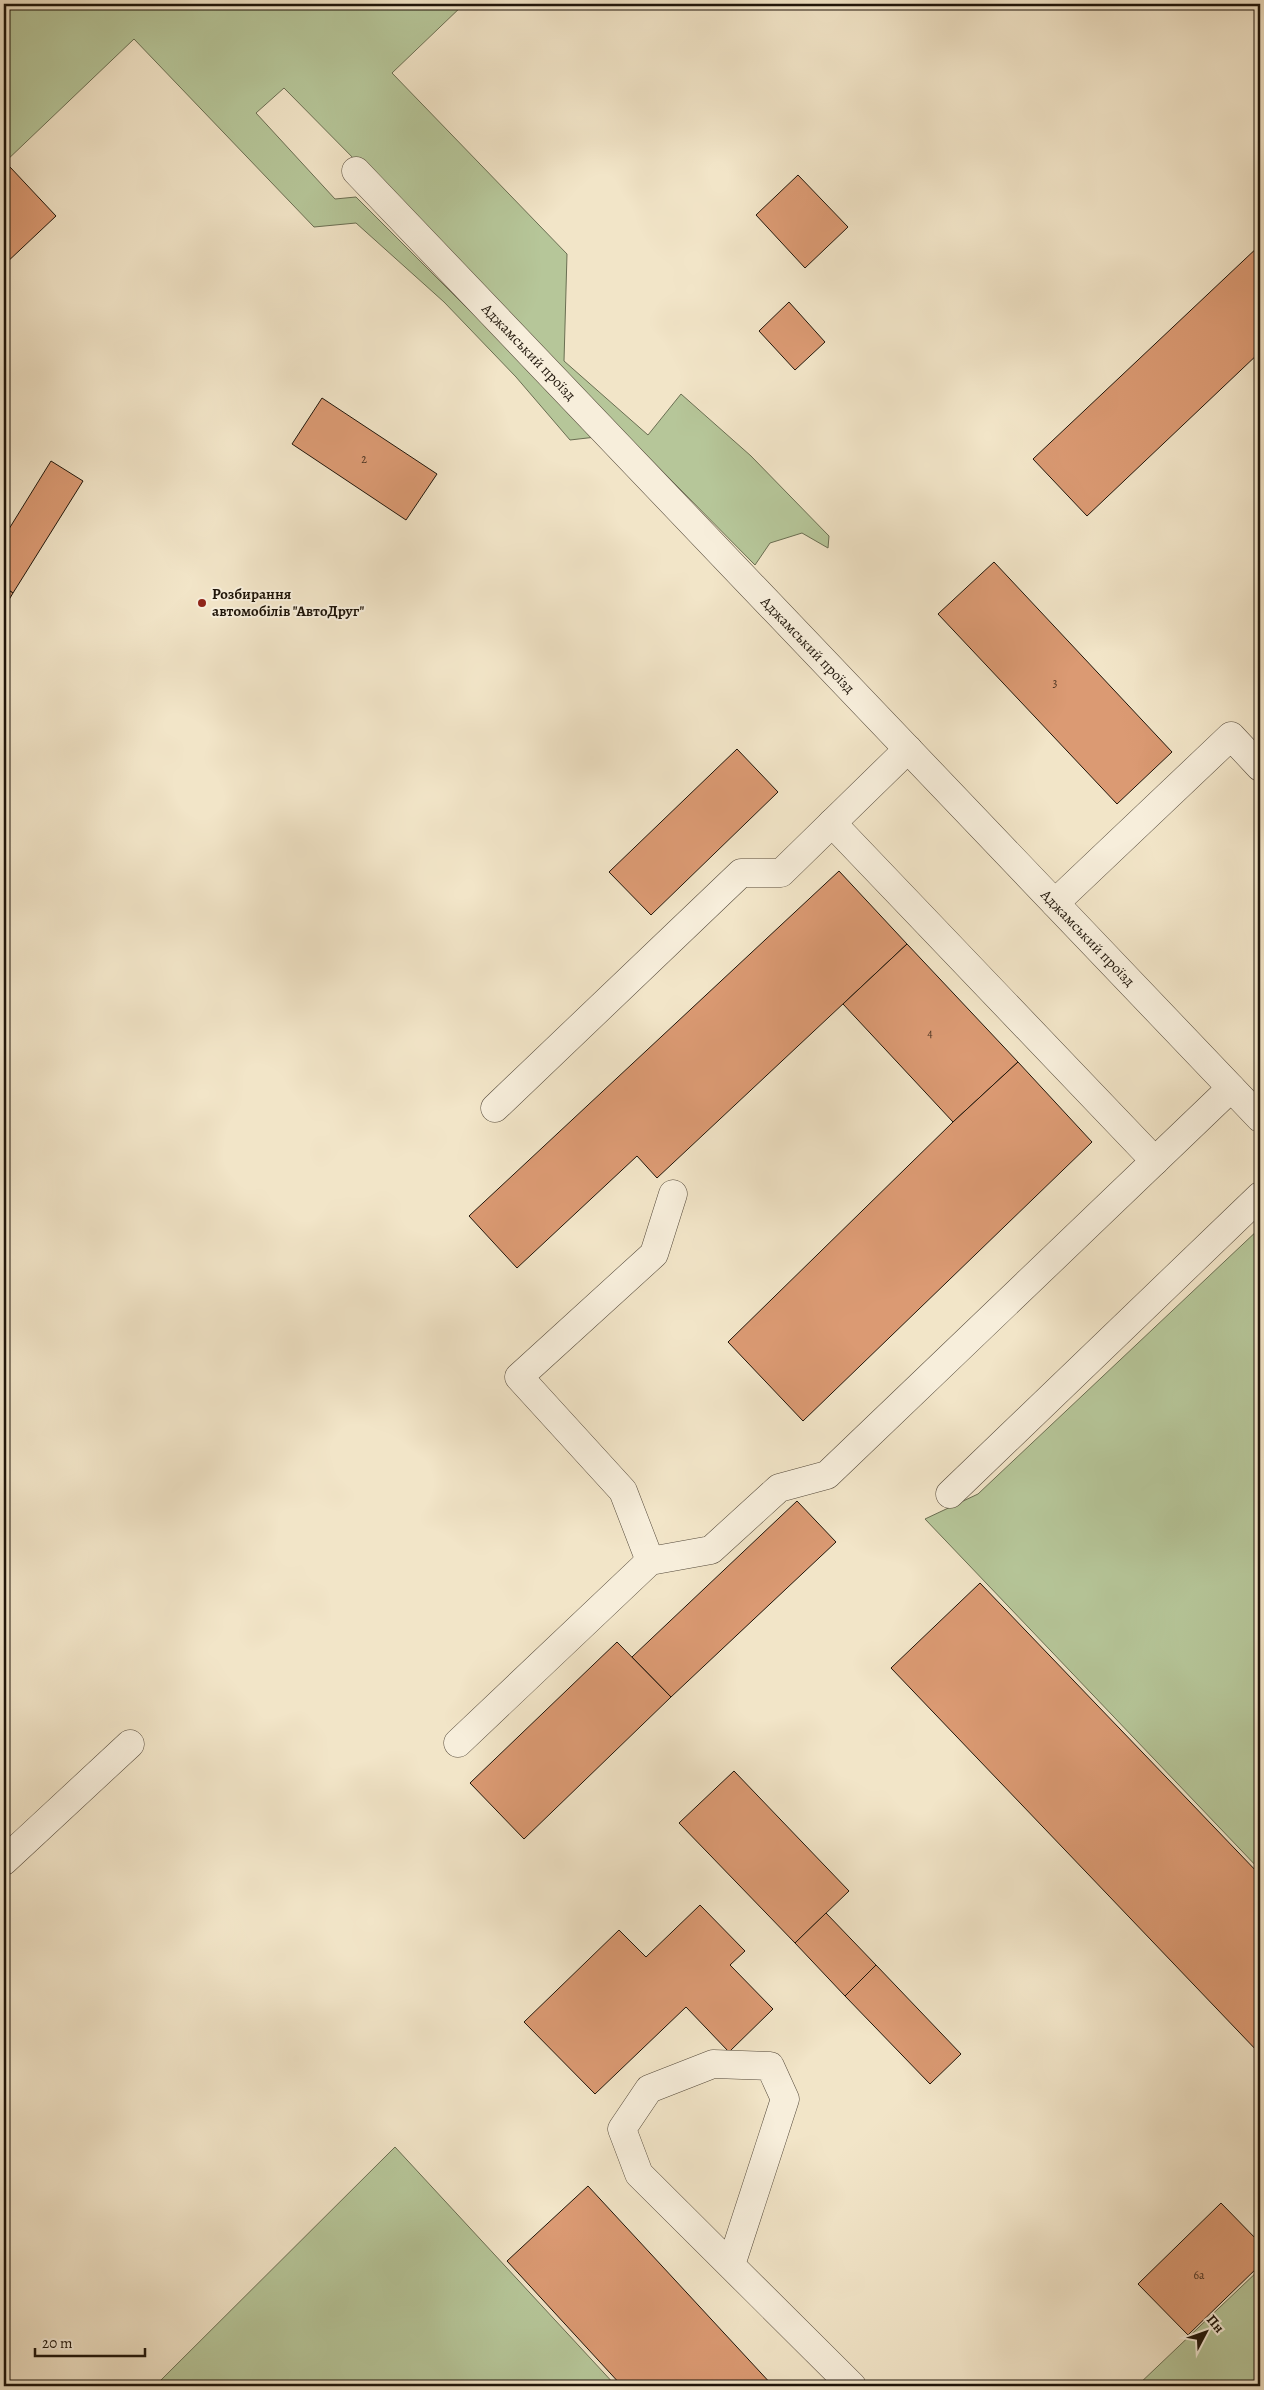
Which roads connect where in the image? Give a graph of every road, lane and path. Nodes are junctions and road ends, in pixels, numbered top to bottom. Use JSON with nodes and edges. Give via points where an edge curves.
{"nodes":[{"id":1,"x":356,"y":171,"type":"dead end"},
{"id":2,"x":908,"y":749,"type":"junction"},
{"id":3,"x":1260,"y":767,"type":"edge"},
{"id":4,"x":832,"y":823,"type":"junction"},
{"id":5,"x":1055,"y":903,"type":"junction"},
{"id":6,"x":1231,"y":1088,"type":"junction"},
{"id":7,"x":495,"y":1108,"type":"dead end"},
{"id":8,"x":1260,"y":1118,"type":"edge"},
{"id":9,"x":1155,"y":1161,"type":"junction"},
{"id":10,"x":673,"y":1194,"type":"dead end"},
{"id":11,"x":1260,"y":1196,"type":"edge"},
{"id":12,"x":950,"y":1494,"type":"dead end"},
{"id":13,"x":650,"y":1560,"type":"junction"},
{"id":14,"x":458,"y":1743,"type":"dead end"},
{"id":15,"x":130,"y":1744,"type":"dead end"},
{"id":16,"x":4,"y":1861,"type":"edge"},
{"id":17,"x":731,"y":2265,"type":"junction"},
{"id":18,"x":852,"y":2386,"type":"edge"}],
"edges":[{"from":1,"to":2,"type":"street","name":"Аджамський проїзд"},
{"from":2,"to":4,"type":"street"},
{"from":2,"to":5,"type":"street","name":"Аджамський проїзд"},
{"from":3,"to":5,"type":"street","via":[[1231,736]]},
{"from":4,"to":7,"type":"street","via":[[781,873],[741,873]]},
{"from":4,"to":9,"type":"street"},
{"from":5,"to":6,"type":"street","name":"Аджамський проїзд"},
{"from":6,"to":8,"type":"street","name":"Аджамський проїзд"},
{"from":6,"to":9,"type":"street"},
{"from":9,"to":13,"type":"street","via":[[827,1475],[779,1488],[711,1550]]},
{"from":10,"to":13,"type":"street","via":[[654,1254],[519,1377],[623,1491]]},
{"from":11,"to":12,"type":"street"},
{"from":13,"to":14,"type":"street"},
{"from":15,"to":16,"type":"street"},
{"from":17,"to":17,"type":"street","via":[[639,2174],[622,2129],[649,2090],[713,2064],[770,2066],[785,2099]]},
{"from":17,"to":18,"type":"street"}]}
